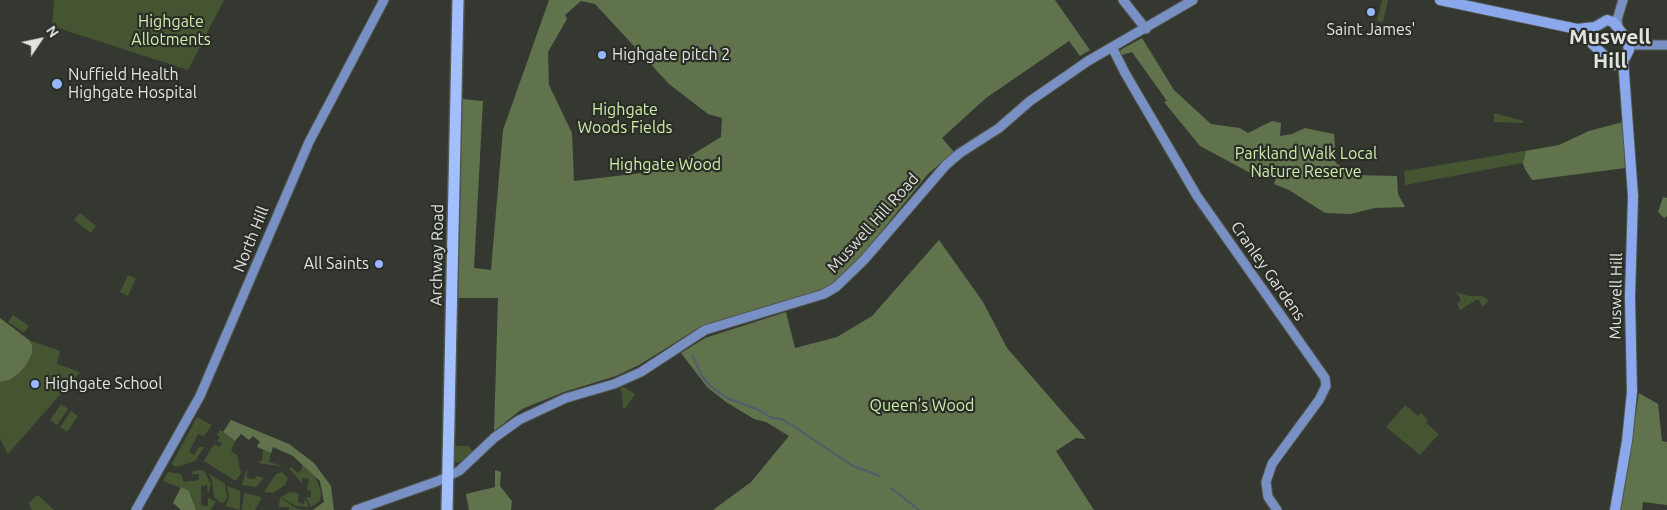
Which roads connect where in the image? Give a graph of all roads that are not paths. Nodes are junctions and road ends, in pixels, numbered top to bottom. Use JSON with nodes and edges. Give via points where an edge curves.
{"nodes":[{"id":1,"x":384,"y":0,"type":"edge"},
{"id":2,"x":452,"y":0,"type":"edge"},
{"id":3,"x":458,"y":0,"type":"edge"},
{"id":4,"x":1123,"y":0,"type":"edge"},
{"id":5,"x":1193,"y":0,"type":"edge"},
{"id":6,"x":1440,"y":0,"type":"edge"},
{"id":7,"x":1622,"y":0,"type":"edge"},
{"id":8,"x":457,"y":13,"type":"junction"},
{"id":9,"x":1607,"y":20,"type":"junction"},
{"id":10,"x":1618,"y":26,"type":"junction"},
{"id":11,"x":1595,"y":27,"type":"junction"},
{"id":12,"x":1146,"y":29,"type":"junction"},
{"id":13,"x":1578,"y":29,"type":"junction"},
{"id":14,"x":1595,"y":44,"type":"junction"},
{"id":15,"x":1667,"y":45,"type":"edge"},
{"id":16,"x":1112,"y":47,"type":"junction"},
{"id":17,"x":1627,"y":53,"type":"junction"},
{"id":18,"x":1612,"y":61,"type":"junction"},
{"id":19,"x":1624,"y":81,"type":"junction"},
{"id":20,"x":448,"y":476,"type":"junction"},
{"id":21,"x":136,"y":510,"type":"edge"},
{"id":22,"x":356,"y":510,"type":"edge"},
{"id":23,"x":447,"y":510,"type":"edge"},
{"id":24,"x":1277,"y":510,"type":"edge"},
{"id":25,"x":1615,"y":510,"type":"edge"}],
"edges":[{"from":1,"to":21,"type":"main road","name":"North Hill","via":[[309,142],[200,396]]},
{"from":2,"to":8,"type":"highway"},
{"from":3,"to":8,"type":"highway","name":"Archway Road"},
{"from":4,"to":12,"type":"main road"},
{"from":5,"to":12,"type":"main road","name":"Muswell Hill Road"},
{"from":6,"to":13,"type":"main road"},
{"from":7,"to":9,"type":"main road"},
{"from":7,"to":10,"type":"main road"},
{"from":8,"to":20,"type":"highway","name":"Archway Road"},
{"from":9,"to":10,"type":"main road"},
{"from":9,"to":11,"type":"main road"},
{"from":10,"to":17,"type":"main road"},
{"from":11,"to":13,"type":"main road"},
{"from":11,"to":14,"type":"main road"},
{"from":12,"to":16,"type":"main road","name":"Muswell Hill Road"},
{"from":13,"to":14,"type":"main road","name":"Muswell Hill"},
{"from":14,"to":18,"type":"main road","name":"Muswell Hill"},
{"from":15,"to":17,"type":"main road","via":[[1644,46]]},
{"from":16,"to":20,"type":"main road","name":"Muswell Hill Road","via":[[1065,76],[946,165],[864,260],[836,287],[824,294],[705,330],[641,372],[531,413]]},
{"from":16,"to":24,"type":"main road","name":"Cranley Gardens","via":[[1197,196],[1325,378],[1326,386],[1320,400],[1272,464],[1266,482],[1268,497]]},
{"from":17,"to":18,"type":"main road"},
{"from":17,"to":19,"type":"main road","name":"Muswell Hill"},
{"from":18,"to":19,"type":"main road","name":"Muswell Hill"},
{"from":19,"to":25,"type":"main road","name":"Muswell Hill","via":[[1628,98],[1633,196],[1632,392]]},
{"from":20,"to":22,"type":"main road","name":"Muswell Hill Road"},
{"from":20,"to":23,"type":"highway","name":"Archway Road"}]}
